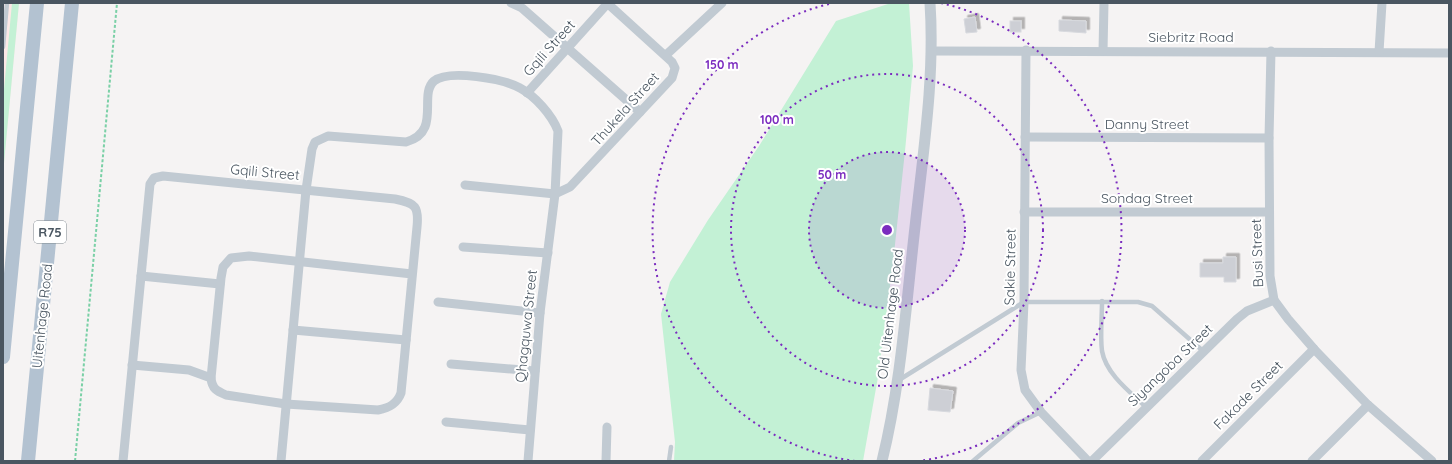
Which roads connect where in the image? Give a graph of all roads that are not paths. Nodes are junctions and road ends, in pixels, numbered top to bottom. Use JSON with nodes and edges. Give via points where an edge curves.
{"nodes":[{"id":1,"x":7,"y":3,"type":"edge"},
{"id":2,"x":37,"y":3,"type":"edge"},
{"id":3,"x":72,"y":3,"type":"edge"},
{"id":4,"x":511,"y":3,"type":"edge"},
{"id":5,"x":607,"y":3,"type":"edge"},
{"id":6,"x":722,"y":3,"type":"edge"},
{"id":7,"x":930,"y":3,"type":"edge"},
{"id":8,"x":1104,"y":3,"type":"edge"},
{"id":9,"x":1382,"y":3,"type":"edge"},
{"id":10,"x":3,"y":47,"type":"edge"},
{"id":11,"x":567,"y":48,"type":"junction"},
{"id":12,"x":1026,"y":50,"type":"junction"},
{"id":13,"x":932,"y":51,"type":"junction"},
{"id":14,"x":1103,"y":51,"type":"junction"},
{"id":15,"x":1271,"y":51,"type":"junction"},
{"id":16,"x":1379,"y":52,"type":"junction"},
{"id":17,"x":1449,"y":53,"type":"edge"},
{"id":18,"x":666,"y":55,"type":"junction"},
{"id":19,"x":527,"y":93,"type":"junction"},
{"id":20,"x":640,"y":112,"type":"junction"},
{"id":21,"x":1025,"y":137,"type":"junction"},
{"id":22,"x":1269,"y":138,"type":"junction"},
{"id":23,"x":465,"y":185,"type":"dead end"},
{"id":24,"x":306,"y":190,"type":"junction"},
{"id":25,"x":555,"y":194,"type":"junction"},
{"id":26,"x":1024,"y":212,"type":"junction"},
{"id":27,"x":1269,"y":212,"type":"junction"},
{"id":28,"x":463,"y":247,"type":"dead end"},
{"id":29,"x":548,"y":253,"type":"junction"},
{"id":30,"x":300,"y":261,"type":"junction"},
{"id":31,"x":412,"y":274,"type":"junction"},
{"id":32,"x":141,"y":276,"type":"junction"},
{"id":33,"x":220,"y":284,"type":"junction"},
{"id":34,"x":1274,"y":300,"type":"junction"},
{"id":35,"x":1102,"y":301,"type":"junction"},
{"id":36,"x":438,"y":302,"type":"dead end"},
{"id":37,"x":1024,"y":302,"type":"junction"},
{"id":38,"x":540,"y":313,"type":"junction"},
{"id":39,"x":293,"y":330,"type":"junction"},
{"id":40,"x":406,"y":340,"type":"junction"},
{"id":41,"x":1314,"y":349,"type":"junction"},
{"id":42,"x":1203,"y":351,"type":"junction"},
{"id":43,"x":3,"y":358,"type":"edge"},
{"id":44,"x":452,"y":364,"type":"dead end"},
{"id":45,"x":132,"y":365,"type":"junction"},
{"id":46,"x":535,"y":371,"type":"junction"},
{"id":47,"x":211,"y":378,"type":"junction"},
{"id":48,"x":898,"y":381,"type":"junction"},
{"id":49,"x":286,"y":404,"type":"junction"},
{"id":50,"x":1368,"y":405,"type":"junction"},
{"id":51,"x":1146,"y":407,"type":"junction"},
{"id":52,"x":1041,"y":412,"type":"junction"},
{"id":53,"x":446,"y":422,"type":"dead end"},
{"id":54,"x":607,"y":427,"type":"dead end"},
{"id":55,"x":530,"y":430,"type":"junction"},
{"id":56,"x":671,"y":447,"type":"dead end"},
{"id":57,"x":1427,"y":459,"type":"edge"},
{"id":58,"x":28,"y":461,"type":"edge"},
{"id":59,"x":123,"y":461,"type":"edge"},
{"id":60,"x":281,"y":461,"type":"edge"},
{"id":61,"x":528,"y":461,"type":"edge"},
{"id":62,"x":606,"y":461,"type":"edge"},
{"id":63,"x":669,"y":461,"type":"edge"},
{"id":64,"x":882,"y":461,"type":"edge"},
{"id":65,"x":973,"y":461,"type":"edge"},
{"id":66,"x":1088,"y":461,"type":"edge"},
{"id":67,"x":1092,"y":461,"type":"edge"},
{"id":68,"x":1202,"y":461,"type":"edge"},
{"id":69,"x":1312,"y":461,"type":"edge"}],
"edges":[{"from":1,"to":10,"type":"lane"},
{"from":2,"to":43,"type":"main road","number":"R75"},
{"from":3,"to":58,"type":"main road","name":"Uitenhage Road","number":"R75"},
{"from":4,"to":11,"type":"street","via":[[522,8]]},
{"from":5,"to":11,"type":"street","name":"Gqili Street"},
{"from":5,"to":18,"type":"street","name":"Thukela Street"},
{"from":6,"to":18,"type":"street"},
{"from":7,"to":13,"type":"street","name":"Old Uitenhage Road"},
{"from":8,"to":14,"type":"street"},
{"from":9,"to":16,"type":"street"},
{"from":11,"to":19,"type":"street","name":"Gqili Street"},
{"from":11,"to":20,"type":"street"},
{"from":12,"to":13,"type":"street","name":"Siebritz Road"},
{"from":12,"to":14,"type":"street","name":"Siebritz Road"},
{"from":12,"to":21,"type":"street","name":"Sakie Street"},
{"from":13,"to":48,"type":"street","name":"Old Uitenhage Road"},
{"from":14,"to":15,"type":"street","name":"Siebritz Road"},
{"from":15,"to":16,"type":"street","name":"Siebritz Road"},
{"from":15,"to":22,"type":"street","name":"Busi Street"},
{"from":16,"to":17,"type":"street","name":"Siebritz Road"},
{"from":18,"to":20,"type":"street","name":"Thukela Street","via":[[672,62],[675,72]]},
{"from":19,"to":24,"type":"street","name":"Gqili Street","via":[[509,83],[481,77],[442,77],[434,81],[430,88],[426,126],[414,139],[406,142],[328,136],[315,142]]},
{"from":19,"to":25,"type":"street","name":"Gqili Street","via":[[555,123],[558,130]]},
{"from":20,"to":25,"type":"street","name":"Thukela Street","via":[[578,180]]},
{"from":21,"to":22,"type":"street","name":"Danny Street"},
{"from":21,"to":26,"type":"street","name":"Sakie Street"},
{"from":22,"to":27,"type":"street","name":"Busi Street"},
{"from":23,"to":25,"type":"street"},
{"from":24,"to":30,"type":"street"},
{"from":24,"to":31,"type":"street","via":[[395,199],[407,201],[415,206],[418,214]]},
{"from":24,"to":32,"type":"street","name":"Gqili Street","via":[[163,176],[154,178],[150,184]]},
{"from":25,"to":29,"type":"street","name":"Qhagquwa Street"},
{"from":26,"to":27,"type":"street","name":"Sondag Street"},
{"from":26,"to":37,"type":"street","name":"Sakie Street"},
{"from":27,"to":34,"type":"street","name":"Busi Street","via":[[1270,276]]},
{"from":28,"to":29,"type":"street"},
{"from":29,"to":38,"type":"street","name":"Qhagquwa Street"},
{"from":30,"to":31,"type":"street"},
{"from":30,"to":33,"type":"street","via":[[237,256],[231,258],[223,267]]},
{"from":30,"to":39,"type":"street"},
{"from":31,"to":40,"type":"street"},
{"from":32,"to":33,"type":"street"},
{"from":32,"to":45,"type":"street"},
{"from":33,"to":47,"type":"street"},
{"from":34,"to":41,"type":"street","name":"Busi Street"},
{"from":34,"to":42,"type":"street","name":"Siyangoba Street","via":[[1247,311]]},
{"from":35,"to":37,"type":"lane"},
{"from":35,"to":42,"type":"lane","via":[[1138,302],[1152,306]]},
{"from":35,"to":51,"type":"lane","via":[[1102,352],[1106,364]]},
{"from":36,"to":38,"type":"street"},
{"from":37,"to":48,"type":"lane"},
{"from":37,"to":52,"type":"street","name":"Sakie Street","via":[[1021,370],[1026,390]]},
{"from":38,"to":46,"type":"street","name":"Qhagquwa Street"},
{"from":39,"to":40,"type":"street"},
{"from":39,"to":49,"type":"street"},
{"from":40,"to":49,"type":"street","via":[[401,393],[399,398],[386,408],[378,410]]},
{"from":41,"to":50,"type":"street","name":"Busi Street"},
{"from":41,"to":68,"type":"street","name":"Fakade Street"},
{"from":42,"to":51,"type":"street","name":"Siyangoba Street"},
{"from":44,"to":46,"type":"street"},
{"from":45,"to":47,"type":"street","via":[[189,370]]},
{"from":45,"to":59,"type":"street"},
{"from":46,"to":55,"type":"street","name":"Qhagquwa Street"},
{"from":47,"to":49,"type":"street","via":[[212,386],[226,395]]},
{"from":48,"to":64,"type":"street","name":"Old Uitenhage Road"},
{"from":49,"to":60,"type":"street"},
{"from":50,"to":57,"type":"street","name":"Busi Street"},
{"from":50,"to":69,"type":"street"},
{"from":51,"to":67,"type":"street","name":"Siyangoba Street"},
{"from":52,"to":65,"type":"lane","via":[[1018,423]]},
{"from":52,"to":66,"type":"street","name":"Sakie Street"},
{"from":53,"to":55,"type":"street"},
{"from":54,"to":62,"type":"street"},
{"from":55,"to":61,"type":"street","name":"Qhagquwa Street"},
{"from":56,"to":63,"type":"lane"}]}
